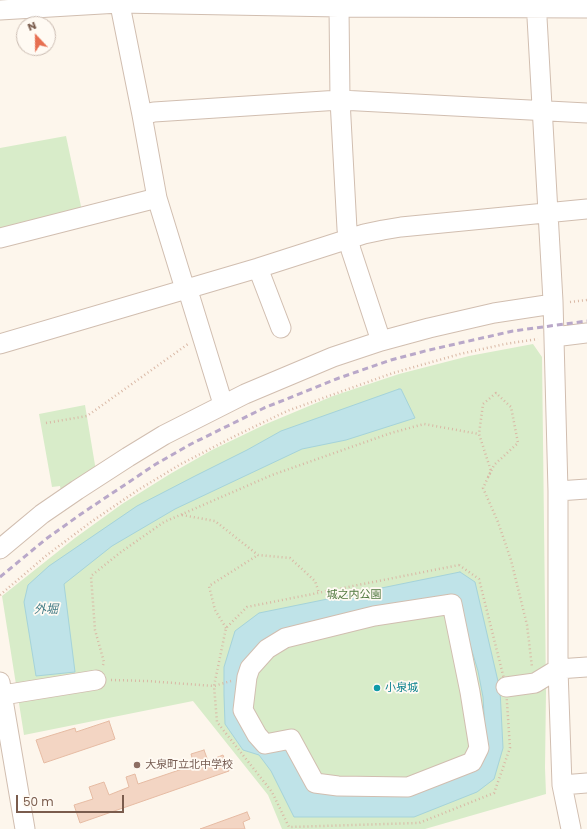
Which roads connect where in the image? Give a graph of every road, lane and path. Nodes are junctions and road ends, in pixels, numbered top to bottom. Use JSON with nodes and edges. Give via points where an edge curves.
{"nodes":[{"id":1,"x":119,"y":2,"type":"edge"},
{"id":2,"x":536,"y":4,"type":"edge"},
{"id":3,"x":339,"y":7,"type":"junction"},
{"id":4,"x":587,"y":8,"type":"edge"},
{"id":5,"x":0,"y":10,"type":"edge"},
{"id":6,"x":340,"y":100,"type":"junction"},
{"id":7,"x":543,"y":110,"type":"junction"},
{"id":8,"x":587,"y":113,"type":"edge"},
{"id":9,"x":142,"y":115,"type":"junction"},
{"id":10,"x":157,"y":198,"type":"junction"},
{"id":11,"x":587,"y":209,"type":"edge"},
{"id":12,"x":549,"y":214,"type":"junction"},
{"id":13,"x":0,"y":238,"type":"edge"},
{"id":14,"x":348,"y":240,"type":"junction"},
{"id":15,"x":258,"y":268,"type":"junction"},
{"id":16,"x":185,"y":289,"type":"junction"},
{"id":17,"x":553,"y":304,"type":"junction"},
{"id":18,"x":281,"y":328,"type":"dead end"},
{"id":19,"x":587,"y":333,"type":"edge"},
{"id":20,"x":202,"y":338,"type":"junction"},
{"id":21,"x":549,"y":338,"type":"junction"},
{"id":22,"x":381,"y":341,"type":"junction"},
{"id":23,"x":0,"y":344,"type":"edge"},
{"id":24,"x":223,"y":404,"type":"junction"},
{"id":25,"x":46,"y":423,"type":"dead end"},
{"id":26,"x":479,"y":434,"type":"junction"},
{"id":27,"x":488,"y":477,"type":"dead end"},
{"id":28,"x":587,"y":489,"type":"edge"},
{"id":29,"x":558,"y":491,"type":"junction"},
{"id":30,"x":182,"y":514,"type":"junction"},
{"id":31,"x":0,"y":549,"type":"edge"},
{"id":32,"x":258,"y":555,"type":"junction"},
{"id":33,"x":319,"y":593,"type":"junction"},
{"id":34,"x":0,"y":595,"type":"edge"},
{"id":35,"x":226,"y":628,"type":"junction"},
{"id":36,"x":587,"y":667,"type":"edge"},
{"id":37,"x":558,"y":669,"type":"junction"},
{"id":38,"x":96,"y":680,"type":"junction"},
{"id":39,"x":535,"y":683,"type":"junction"},
{"id":40,"x":214,"y":686,"type":"junction"},
{"id":41,"x":1,"y":688,"type":"edge"},
{"id":42,"x":503,"y":688,"type":"junction"},
{"id":43,"x":470,"y":692,"type":"joint"},
{"id":44,"x":587,"y":783,"type":"edge"},
{"id":45,"x":562,"y":785,"type":"junction"},
{"id":46,"x":25,"y":829,"type":"edge"},
{"id":47,"x":571,"y":829,"type":"edge"}],
"edges":[{"from":1,"to":3,"type":"street"},
{"from":1,"to":5,"type":"street"},
{"from":1,"to":9,"type":"street"},
{"from":2,"to":3,"type":"street"},
{"from":2,"to":4,"type":"street"},
{"from":2,"to":7,"type":"street"},
{"from":3,"to":6,"type":"street"},
{"from":6,"to":7,"type":"street"},
{"from":6,"to":9,"type":"street","via":[[154,112]]},
{"from":6,"to":14,"type":"street"},
{"from":7,"to":8,"type":"street"},
{"from":7,"to":12,"type":"street"},
{"from":9,"to":10,"type":"street"},
{"from":10,"to":13,"type":"street"},
{"from":10,"to":16,"type":"street"},
{"from":11,"to":12,"type":"street"},
{"from":12,"to":14,"type":"street","via":[[401,227]]},
{"from":12,"to":17,"type":"street"},
{"from":14,"to":15,"type":"street"},
{"from":14,"to":22,"type":"street"},
{"from":15,"to":16,"type":"street"},
{"from":15,"to":18,"type":"street"},
{"from":16,"to":20,"type":"street","via":[[190,297]]},
{"from":16,"to":23,"type":"street"},
{"from":17,"to":21,"type":"street"},
{"from":17,"to":22,"type":"street","via":[[494,313]]},
{"from":19,"to":21,"type":"street"},
{"from":20,"to":24,"type":"street"},
{"from":20,"to":25,"type":"path","via":[[189,344],[87,416]]},
{"from":21,"to":29,"type":"street"},
{"from":21,"to":34,"type":"path","via":[[475,350],[400,371],[340,391],[273,418],[181,464],[138,490],[47,554]]},
{"from":22,"to":24,"type":"street","via":[[297,372]]},
{"from":24,"to":31,"type":"street","via":[[164,436],[77,490],[42,514]]},
{"from":26,"to":27,"type":"path","via":[[491,471]]},
{"from":26,"to":30,"type":"path","via":[[424,424],[411,427],[272,475]]},
{"from":26,"to":39,"type":"path","via":[[483,404],[496,393],[511,407],[518,443],[494,465],[483,488],[511,560],[527,625]]},
{"from":28,"to":29,"type":"street"},
{"from":29,"to":37,"type":"street"},
{"from":30,"to":32,"type":"path","via":[[215,521]]},
{"from":30,"to":38,"type":"path","via":[[164,522],[91,576],[95,630],[104,662]]},
{"from":32,"to":33,"type":"path","via":[[290,558],[315,581]]},
{"from":32,"to":35,"type":"path","via":[[209,586],[216,610]]},
{"from":33,"to":35,"type":"path","via":[[247,607]]},
{"from":33,"to":42,"type":"path","via":[[460,565],[480,579]]},
{"from":35,"to":40,"type":"path"},
{"from":36,"to":37,"type":"street"},
{"from":37,"to":39,"type":"street"},
{"from":37,"to":45,"type":"street"},
{"from":38,"to":40,"type":"path"},
{"from":38,"to":41,"type":"street"},
{"from":39,"to":42,"type":"street"},
{"from":40,"to":42,"type":"path","via":[[217,722],[272,792],[290,827],[419,823],[494,793],[510,748]]},
{"from":41,"to":46,"type":"street"},
{"from":43,"to":43,"type":"street","via":[[479,748],[472,762],[408,787],[338,786],[315,783],[290,739],[265,744],[243,710],[250,668],[267,649],[286,638],[374,616],[452,604]]},
{"from":44,"to":45,"type":"street"},
{"from":45,"to":47,"type":"street"}]}
